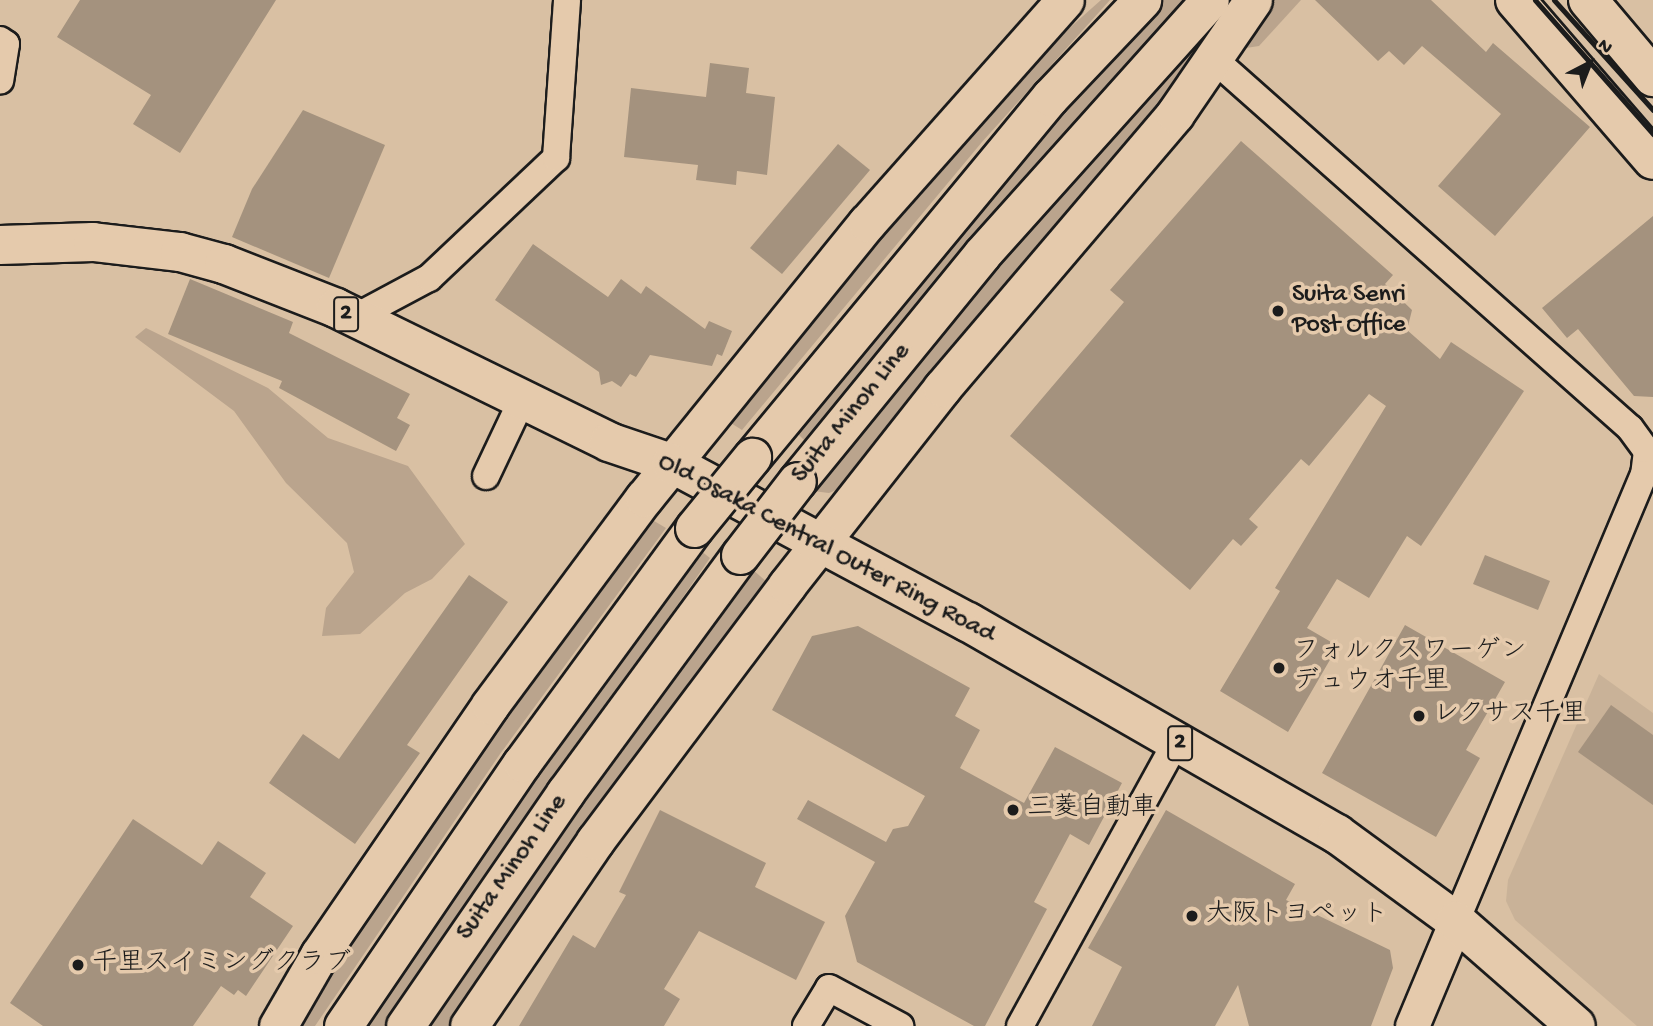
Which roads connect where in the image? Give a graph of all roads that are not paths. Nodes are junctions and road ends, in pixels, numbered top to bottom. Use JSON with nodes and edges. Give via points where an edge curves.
{"nodes":[{"id":1,"x":567,"y":0,"type":"edge"},
{"id":2,"x":1065,"y":0,"type":"edge"},
{"id":3,"x":1142,"y":0,"type":"edge"},
{"id":4,"x":1210,"y":0,"type":"edge"},
{"id":5,"x":1253,"y":0,"type":"edge"},
{"id":6,"x":1515,"y":0,"type":"edge"},
{"id":7,"x":1588,"y":0,"type":"edge"},
{"id":8,"x":0,"y":40,"type":"edge"},
{"id":9,"x":1216,"y":61,"type":"junction"},
{"id":10,"x":1653,"y":77,"type":"edge"},
{"id":11,"x":0,"y":82,"type":"edge"},
{"id":12,"x":1653,"y":160,"type":"edge"},
{"id":13,"x":0,"y":245,"type":"edge"},
{"id":14,"x":354,"y":318,"type":"junction"},
{"id":15,"x":522,"y":400,"type":"junction"},
{"id":16,"x":1650,"y":451,"type":"edge"},
{"id":17,"x":671,"y":463,"type":"junction"},
{"id":18,"x":486,"y":476,"type":"dead end"},
{"id":19,"x":820,"y":543,"type":"junction"},
{"id":20,"x":1177,"y":741,"type":"junction"},
{"id":21,"x":1456,"y":921,"type":"junction"},
{"id":22,"x":278,"y":1026,"type":"edge"},
{"id":23,"x":343,"y":1026,"type":"edge"},
{"id":24,"x":405,"y":1026,"type":"edge"},
{"id":25,"x":469,"y":1026,"type":"edge"},
{"id":26,"x":806,"y":1026,"type":"edge"},
{"id":27,"x":900,"y":1026,"type":"edge"},
{"id":28,"x":1020,"y":1026,"type":"edge"},
{"id":29,"x":1412,"y":1026,"type":"edge"},
{"id":30,"x":1576,"y":1026,"type":"edge"}],
"edges":[{"from":1,"to":14,"type":"street","via":[[556,158],[429,278]]},
{"from":2,"to":17,"type":"main road","via":[[867,223]]},
{"from":3,"to":23,"type":"main road","name":"Suita Minoh Line","bridge":true,"via":[[1050,97],[694,528],[467,841]]},
{"from":4,"to":24,"type":"main road","name":"Suita Minoh Line","bridge":true,"via":[[982,254],[797,481],[550,815]]},
{"from":5,"to":9,"type":"main road"},
{"from":6,"to":12,"type":"main road"},
{"from":7,"to":10,"type":"main road"},
{"from":8,"to":11,"type":"street","via":[[6,44]]},
{"from":9,"to":16,"type":"street","via":[[1630,428]]},
{"from":9,"to":19,"type":"main road","via":[[942,388]]},
{"from":13,"to":14,"type":"main road","name":"Old Osaka Central Outer Ring Road","number":"2","via":[[93,242],[180,252],[251,273]]},
{"from":14,"to":15,"type":"main road","name":"Old Osaka Central Outer Ring Road","number":"2"},
{"from":15,"to":17,"type":"main road","name":"Old Osaka Central Outer Ring Road","number":"2","via":[[609,442]]},
{"from":15,"to":18,"type":"street"},
{"from":16,"to":21,"type":"street"},
{"from":17,"to":19,"type":"main road","name":"Old Osaka Central Outer Ring Road","number":"2"},
{"from":17,"to":22,"type":"main road","via":[[490,705],[319,955]]},
{"from":19,"to":20,"type":"main road","name":"Old Osaka Central Outer Ring Road","number":"2"},
{"from":19,"to":25,"type":"main road","via":[[595,841]]},
{"from":20,"to":21,"type":"main road","name":"Old Osaka Central Outer Ring Road","number":"2","via":[[1337,834]]},
{"from":20,"to":28,"type":"street"},
{"from":21,"to":29,"type":"street"},
{"from":21,"to":30,"type":"main road","name":"Old Osaka Central Outer Ring Road","number":"2"},
{"from":26,"to":27,"type":"street","via":[[829,988]]}]}
